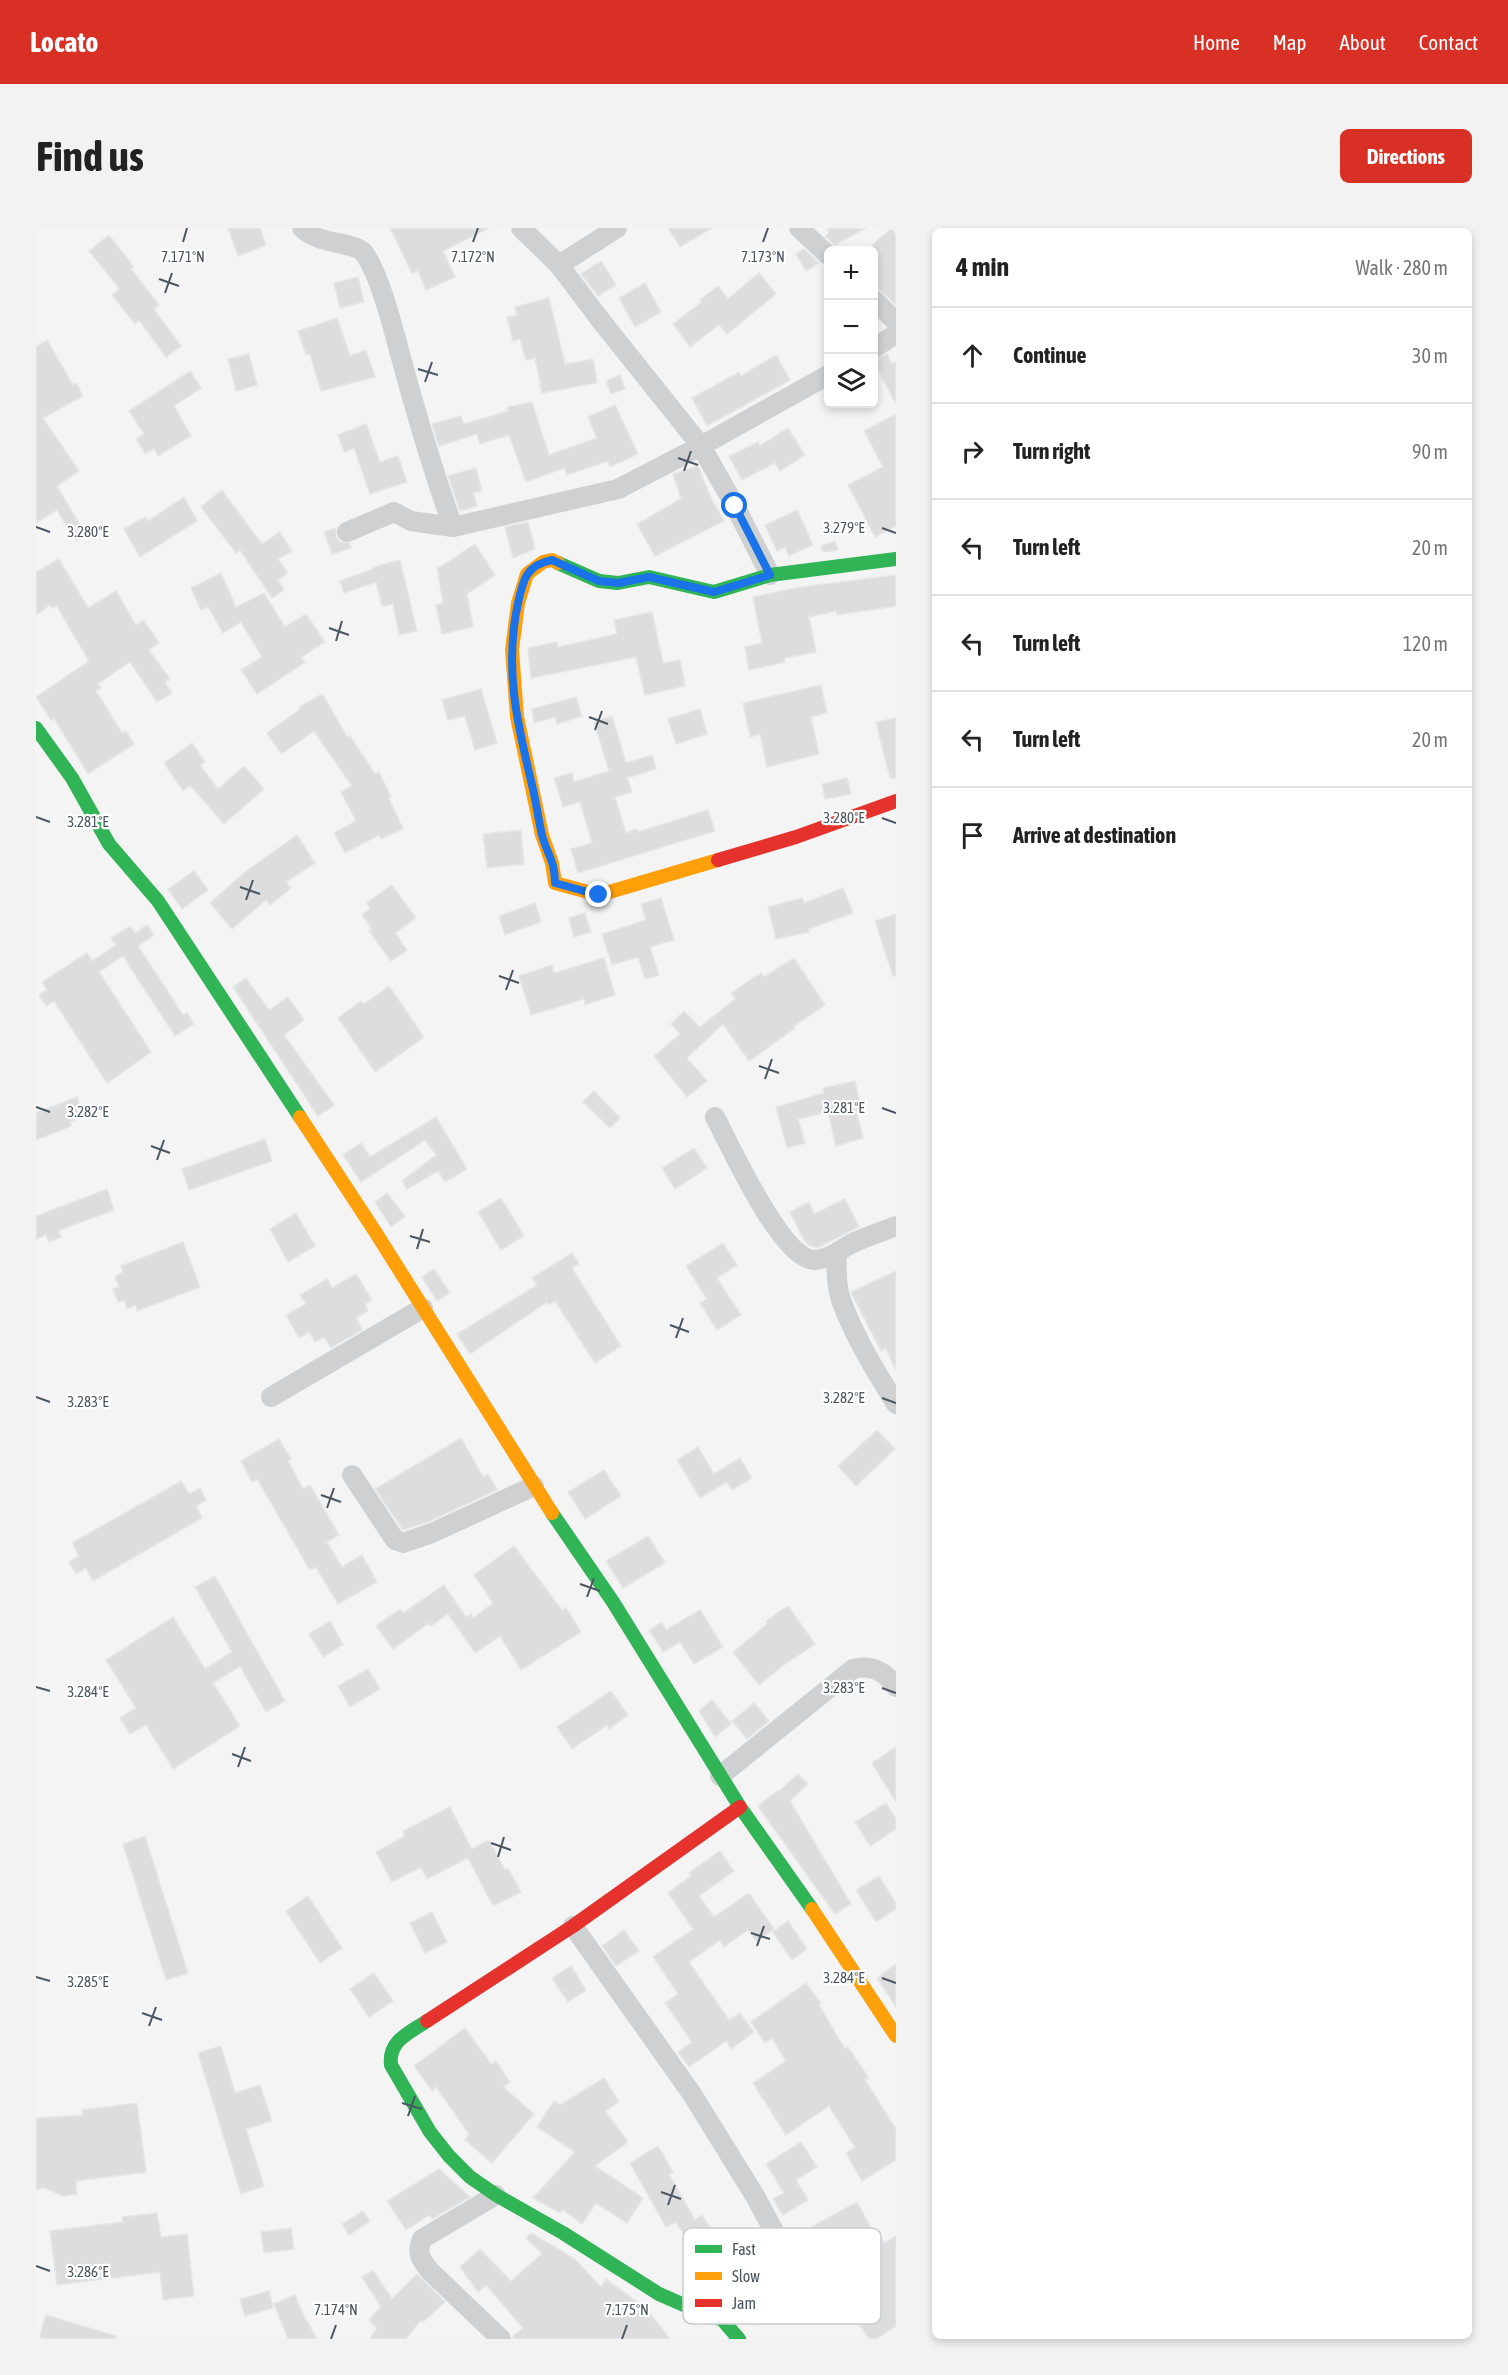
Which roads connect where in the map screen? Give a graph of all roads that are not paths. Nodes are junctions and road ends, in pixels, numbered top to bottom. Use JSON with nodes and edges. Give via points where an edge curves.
{"nodes":[{"id":1,"x":302,"y":228,"type":"edge"},
{"id":2,"x":520,"y":228,"type":"edge"},
{"id":3,"x":617,"y":228,"type":"edge"},
{"id":4,"x":799,"y":228,"type":"edge"},
{"id":5,"x":824,"y":251,"type":"edge"},
{"id":6,"x":559,"y":265,"type":"junction"},
{"id":7,"x":878,"y":305,"type":"edge"},
{"id":8,"x":896,"y":322,"type":"edge"},
{"id":9,"x":896,"y":334,"type":"edge"},
{"id":10,"x":878,"y":345,"type":"edge"},
{"id":11,"x":824,"y":377,"type":"edge"},
{"id":12,"x":701,"y":446,"type":"junction"},
{"id":13,"x":453,"y":527,"type":"junction"},
{"id":14,"x":347,"y":532,"type":"dead end"},
{"id":15,"x":896,"y":558,"type":"edge"},
{"id":16,"x":770,"y":575,"type":"junction"},
{"id":17,"x":36,"y":728,"type":"edge"},
{"id":18,"x":896,"y":801,"type":"edge"},
{"id":19,"x":715,"y":1117,"type":"dead end"},
{"id":20,"x":896,"y":1226,"type":"edge"},
{"id":21,"x":837,"y":1253,"type":"junction"},
{"id":22,"x":423,"y":1308,"type":"junction"},
{"id":23,"x":271,"y":1397,"type":"dead end"},
{"id":24,"x":896,"y":1404,"type":"edge"},
{"id":25,"x":352,"y":1475,"type":"dead end"},
{"id":26,"x":534,"y":1486,"type":"junction"},
{"id":27,"x":896,"y":1687,"type":"edge"},
{"id":28,"x":720,"y":1776,"type":"junction"},
{"id":29,"x":740,"y":1807,"type":"junction"},
{"id":30,"x":573,"y":1926,"type":"junction"},
{"id":31,"x":896,"y":2036,"type":"edge"},
{"id":32,"x":496,"y":2195,"type":"junction"},
{"id":33,"x":772,"y":2228,"type":"edge"},
{"id":34,"x":683,"y":2305,"type":"edge"},
{"id":35,"x":726,"y":2324,"type":"edge"},
{"id":36,"x":501,"y":2339,"type":"edge"},
{"id":37,"x":739,"y":2339,"type":"edge"}],
"edges":[{"from":1,"to":13,"type":"street","via":[[319,240],[354,247],[368,260],[391,320],[431,465]]},
{"from":2,"to":6,"type":"street"},
{"from":3,"to":6,"type":"street"},
{"from":4,"to":5,"type":"street"},
{"from":6,"to":12,"type":"street"},
{"from":7,"to":8,"type":"street"},
{"from":9,"to":10,"type":"street"},
{"from":11,"to":12,"type":"street"},
{"from":12,"to":13,"type":"street","via":[[618,489]]},
{"from":12,"to":16,"type":"street"},
{"from":13,"to":14,"type":"street","via":[[411,521],[394,512]]},
{"from":15,"to":16,"type":"street"},
{"from":16,"to":18,"type":"street","via":[[714,592],[649,577],[618,583],[599,581],[552,560],[531,568],[523,582],[515,615],[512,689],[542,836],[555,866],[555,883],[599,895],[796,837]]},
{"from":17,"to":22,"type":"street","via":[[72,777],[109,844],[158,901]]},
{"from":19,"to":21,"type":"street","via":[[765,1212],[793,1250],[813,1260]]},
{"from":20,"to":21,"type":"street"},
{"from":21,"to":24,"type":"street","via":[[841,1299]]},
{"from":22,"to":23,"type":"street"},
{"from":22,"to":26,"type":"street"},
{"from":25,"to":26,"type":"street","via":[[395,1540],[404,1543]]},
{"from":26,"to":28,"type":"street","via":[[613,1602]]},
{"from":27,"to":28,"type":"street","via":[[879,1671],[865,1666],[853,1669]]},
{"from":28,"to":29,"type":"street"},
{"from":29,"to":30,"type":"street"},
{"from":29,"to":31,"type":"street"},
{"from":30,"to":32,"type":"street","via":[[398,2040],[389,2056],[432,2136],[460,2168]]},
{"from":30,"to":33,"type":"street","via":[[692,2094]]},
{"from":32,"to":34,"type":"street"},
{"from":32,"to":36,"type":"street","via":[[422,2239],[419,2254],[430,2271]]},
{"from":35,"to":37,"type":"street"}]}
